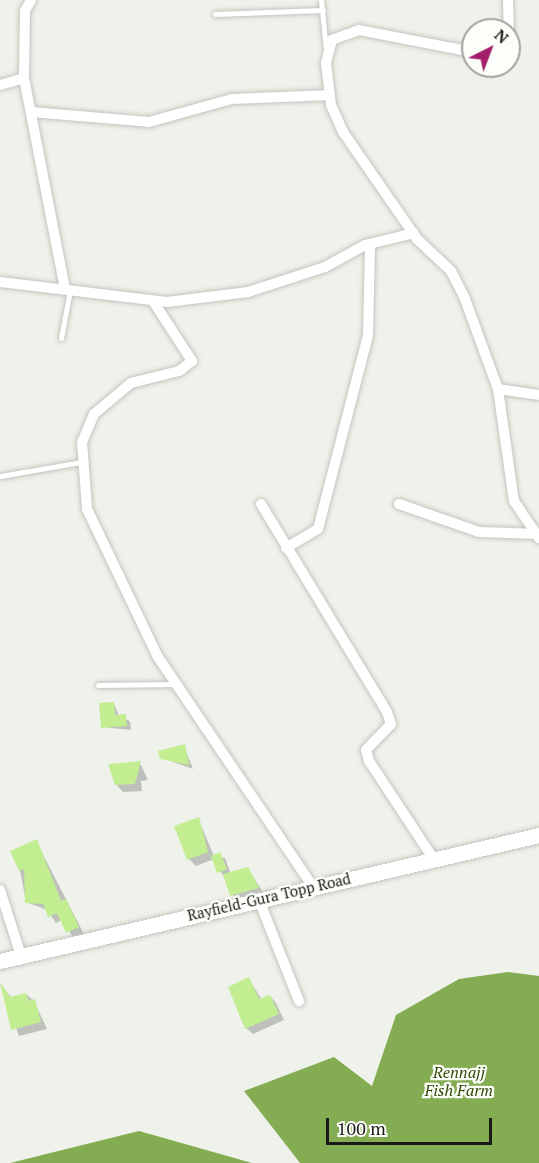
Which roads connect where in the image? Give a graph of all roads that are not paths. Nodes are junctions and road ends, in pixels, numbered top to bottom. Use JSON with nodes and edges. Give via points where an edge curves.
{"nodes":[{"id":1,"x":31,"y":0,"type":"edge"},
{"id":2,"x":321,"y":0,"type":"edge"},
{"id":3,"x":508,"y":0,"type":"edge"},
{"id":4,"x":323,"y":10,"type":"junction"},
{"id":5,"x":215,"y":14,"type":"dead end"},
{"id":6,"x":508,"y":18,"type":"edge"},
{"id":7,"x":461,"y":50,"type":"edge"},
{"id":8,"x":326,"y":63,"type":"junction"},
{"id":9,"x":24,"y":78,"type":"junction"},
{"id":10,"x":0,"y":85,"type":"edge"},
{"id":11,"x":330,"y":95,"type":"junction"},
{"id":12,"x":31,"y":112,"type":"junction"},
{"id":13,"x":414,"y":233,"type":"junction"},
{"id":14,"x":370,"y":244,"type":"junction"},
{"id":15,"x":0,"y":282,"type":"edge"},
{"id":16,"x":67,"y":288,"type":"junction"},
{"id":17,"x":153,"y":301,"type":"junction"},
{"id":18,"x":61,"y":338,"type":"dead end"},
{"id":19,"x":498,"y":389,"type":"junction"},
{"id":20,"x":539,"y":395,"type":"edge"},
{"id":21,"x":81,"y":462,"type":"junction"},
{"id":22,"x":0,"y":476,"type":"edge"},
{"id":23,"x":261,"y":504,"type":"dead end"},
{"id":24,"x":399,"y":504,"type":"dead end"},
{"id":25,"x":538,"y":535,"type":"edge"},
{"id":26,"x":286,"y":548,"type":"junction"},
{"id":27,"x":175,"y":684,"type":"junction"},
{"id":28,"x":98,"y":685,"type":"dead end"},
{"id":29,"x":539,"y":835,"type":"edge"},
{"id":30,"x":434,"y":858,"type":"junction"},
{"id":31,"x":313,"y":887,"type":"junction"},
{"id":32,"x":0,"y":890,"type":"edge"},
{"id":33,"x":259,"y":900,"type":"junction"},
{"id":34,"x":21,"y":956,"type":"junction"},
{"id":35,"x":0,"y":961,"type":"edge"},
{"id":36,"x":299,"y":1002,"type":"dead end"}],
"edges":[{"from":1,"to":9,"type":"street","via":[[25,11]]},
{"from":2,"to":4,"type":"lane"},
{"from":3,"to":6,"type":"street"},
{"from":4,"to":5,"type":"lane"},
{"from":4,"to":8,"type":"lane"},
{"from":7,"to":8,"type":"street","via":[[359,30],[332,40]]},
{"from":8,"to":11,"type":"street"},
{"from":9,"to":10,"type":"street"},
{"from":9,"to":12,"type":"street"},
{"from":11,"to":12,"type":"street","via":[[232,99],[149,122]]},
{"from":11,"to":13,"type":"street","via":[[343,132]]},
{"from":12,"to":16,"type":"street"},
{"from":13,"to":14,"type":"street"},
{"from":13,"to":19,"type":"street","via":[[451,271]]},
{"from":14,"to":17,"type":"street","via":[[325,267],[249,292]]},
{"from":14,"to":26,"type":"street","via":[[368,335],[318,529]]},
{"from":15,"to":16,"type":"street"},
{"from":16,"to":17,"type":"street"},
{"from":16,"to":18,"type":"lane"},
{"from":17,"to":21,"type":"street","via":[[192,361],[179,371],[132,383],[94,414]]},
{"from":19,"to":20,"type":"street"},
{"from":19,"to":25,"type":"street","via":[[514,501]]},
{"from":21,"to":22,"type":"lane"},
{"from":21,"to":27,"type":"street","via":[[87,509]]},
{"from":23,"to":26,"type":"street"},
{"from":24,"to":25,"type":"street","via":[[479,531]]},
{"from":26,"to":30,"type":"street","via":[[387,712],[391,724],[366,750],[369,761]]},
{"from":27,"to":28,"type":"lane"},
{"from":27,"to":31,"type":"street"},
{"from":29,"to":30,"type":"street","name":"Rayfield-Gura Topp Road"},
{"from":30,"to":31,"type":"street","name":"Rayfield-Gura Topp Road"},
{"from":31,"to":33,"type":"street","name":"Rayfield-Gura Topp Road"},
{"from":32,"to":34,"type":"street"},
{"from":33,"to":34,"type":"street","name":"Rayfield-Gura Topp Road"},
{"from":33,"to":36,"type":"street"},
{"from":34,"to":35,"type":"street","name":"Rayfield-Gura Topp Road"}]}
